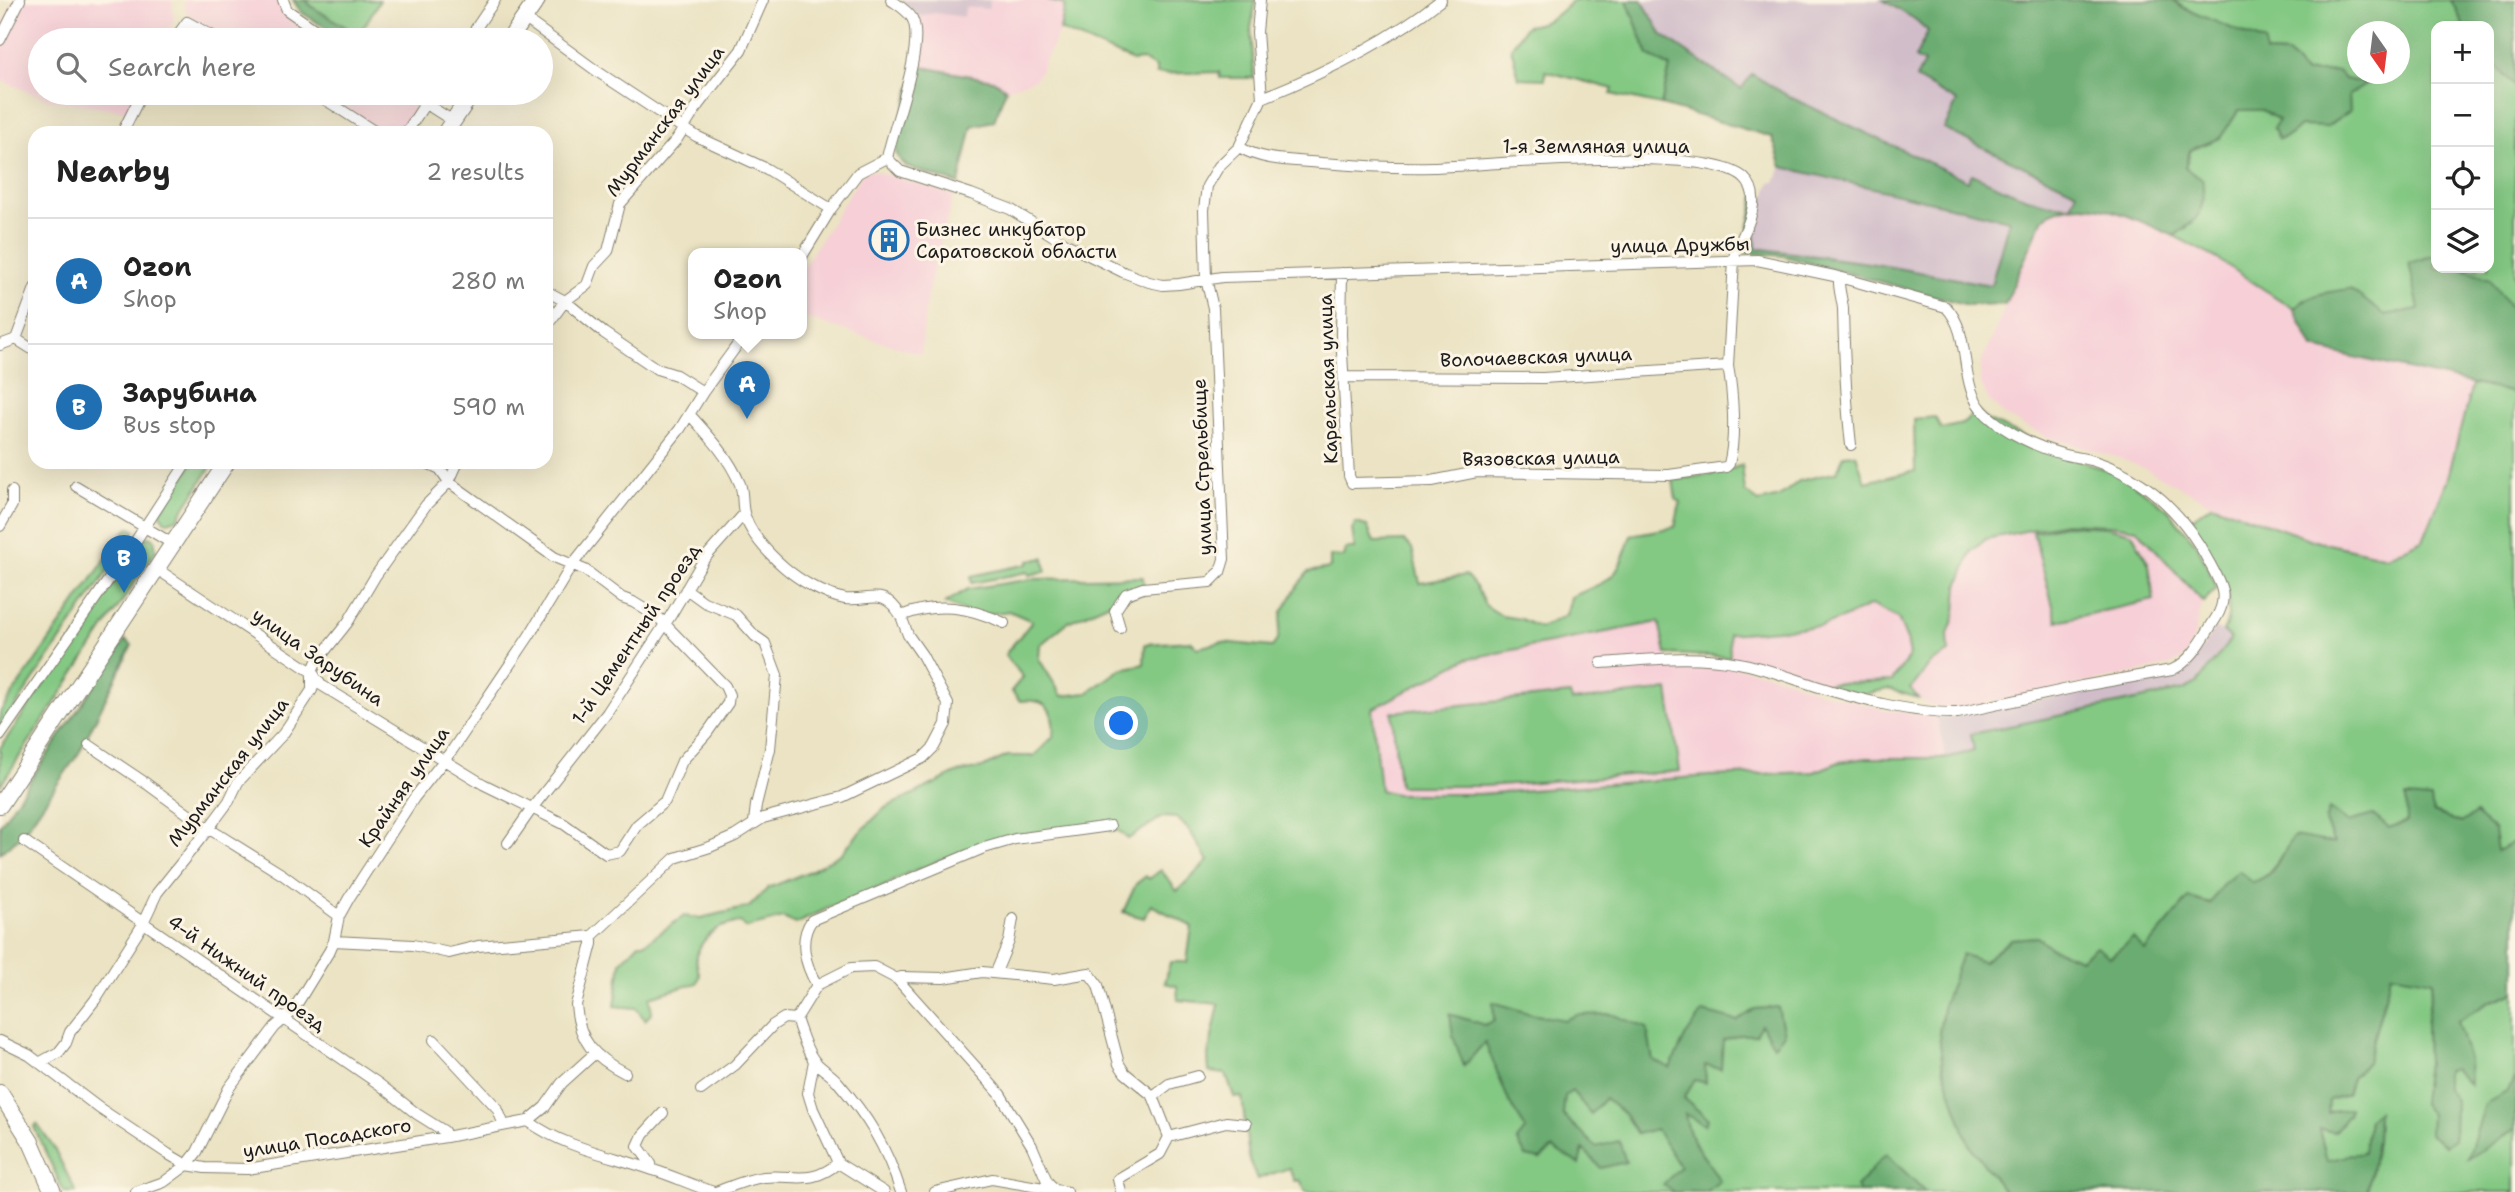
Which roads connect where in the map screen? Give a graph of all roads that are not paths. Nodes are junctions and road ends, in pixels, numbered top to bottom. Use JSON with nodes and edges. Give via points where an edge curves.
{"nodes":[{"id":1,"x":20,"y":0,"type":"edge"},
{"id":2,"x":495,"y":0,"type":"edge"},
{"id":3,"x":537,"y":0,"type":"edge"},
{"id":4,"x":764,"y":0,"type":"edge"},
{"id":5,"x":891,"y":0,"type":"edge"},
{"id":6,"x":1260,"y":0,"type":"edge"},
{"id":7,"x":1441,"y":0,"type":"edge"},
{"id":8,"x":285,"y":5,"type":"edge"},
{"id":9,"x":524,"y":18,"type":"junction"},
{"id":10,"x":183,"y":28,"type":"edge"},
{"id":11,"x":198,"y":28,"type":"edge"},
{"id":12,"x":315,"y":28,"type":"edge"},
{"id":13,"x":476,"y":28,"type":"edge"},
{"id":14,"x":517,"y":28,"type":"edge"},
{"id":15,"x":538,"y":28,"type":"edge"},
{"id":16,"x":553,"y":39,"type":"edge"},
{"id":17,"x":0,"y":40,"type":"edge"},
{"id":18,"x":1262,"y":98,"type":"junction"},
{"id":19,"x":136,"y":105,"type":"edge"},
{"id":20,"x":334,"y":105,"type":"edge"},
{"id":21,"x":424,"y":105,"type":"edge"},
{"id":22,"x":427,"y":105,"type":"edge"},
{"id":23,"x":464,"y":105,"type":"edge"},
{"id":24,"x":126,"y":126,"type":"edge"},
{"id":25,"x":366,"y":126,"type":"edge"},
{"id":26,"x":410,"y":126,"type":"edge"},
{"id":27,"x":448,"y":126,"type":"edge"},
{"id":28,"x":450,"y":126,"type":"edge"},
{"id":29,"x":684,"y":128,"type":"junction"},
{"id":30,"x":1239,"y":147,"type":"junction"},
{"id":31,"x":887,"y":158,"type":"junction"},
{"id":32,"x":831,"y":209,"type":"junction"},
{"id":33,"x":807,"y":248,"type":"edge"},
{"id":34,"x":1734,"y":260,"type":"junction"},
{"id":35,"x":1342,"y":273,"type":"junction"},
{"id":36,"x":1839,"y":277,"type":"junction"},
{"id":37,"x":1206,"y":279,"type":"junction"},
{"id":38,"x":553,"y":294,"type":"edge"},
{"id":39,"x":565,"y":302,"type":"junction"},
{"id":40,"x":28,"y":307,"type":"edge"},
{"id":41,"x":553,"y":318,"type":"edge"},
{"id":42,"x":16,"y":339,"type":"junction"},
{"id":43,"x":742,"y":339,"type":"edge"},
{"id":44,"x":0,"y":345,"type":"edge"},
{"id":45,"x":28,"y":347,"type":"edge"},
{"id":46,"x":1728,"y":366,"type":"junction"},
{"id":47,"x":1345,"y":377,"type":"junction"},
{"id":48,"x":702,"y":392,"type":"junction"},
{"id":49,"x":690,"y":415,"type":"junction"},
{"id":50,"x":1851,"y":445,"type":"dead end"},
{"id":51,"x":1729,"y":464,"type":"joint"},
{"id":52,"x":182,"y":469,"type":"edge"},
{"id":53,"x":222,"y":469,"type":"edge"},
{"id":54,"x":440,"y":469,"type":"edge"},
{"id":55,"x":455,"y":469,"type":"edge"},
{"id":56,"x":449,"y":482,"type":"junction"},
{"id":57,"x":1352,"y":484,"type":"joint"},
{"id":58,"x":76,"y":486,"type":"dead end"},
{"id":59,"x":12,"y":491,"type":"dead end"},
{"id":60,"x":744,"y":514,"type":"junction"},
{"id":61,"x":0,"y":526,"type":"edge"},
{"id":62,"x":145,"y":527,"type":"junction"},
{"id":63,"x":173,"y":544,"type":"junction"},
{"id":64,"x":572,"y":565,"type":"junction"},
{"id":65,"x":157,"y":569,"type":"junction"},
{"id":66,"x":686,"y":589,"type":"junction"},
{"id":67,"x":901,"y":617,"type":"junction"},
{"id":68,"x":1004,"y":623,"type":"dead end"},
{"id":69,"x":665,"y":624,"type":"junction"},
{"id":70,"x":1120,"y":628,"type":"dead end"},
{"id":71,"x":1601,"y":663,"type":"dead end"},
{"id":72,"x":312,"y":672,"type":"junction"},
{"id":73,"x":0,"y":736,"type":"edge"},
{"id":74,"x":89,"y":745,"type":"dead end"},
{"id":75,"x":445,"y":760,"type":"junction"},
{"id":76,"x":0,"y":805,"type":"edge"},
{"id":77,"x":533,"y":807,"type":"junction"},
{"id":78,"x":754,"y":822,"type":"junction"},
{"id":79,"x":1110,"y":826,"type":"dead end"},
{"id":80,"x":209,"y":828,"type":"junction"},
{"id":81,"x":24,"y":841,"type":"dead end"},
{"id":82,"x":509,"y":843,"type":"dead end"},
{"id":83,"x":339,"y":916,"type":"junction"},
{"id":84,"x":1013,"y":919,"type":"dead end"},
{"id":85,"x":143,"y":922,"type":"junction"},
{"id":86,"x":592,"y":936,"type":"junction"},
{"id":87,"x":334,"y":941,"type":"junction"},
{"id":88,"x":996,"y":972,"type":"junction"},
{"id":89,"x":897,"y":979,"type":"junction"},
{"id":90,"x":817,"y":985,"type":"junction"},
{"id":91,"x":796,"y":1019,"type":"junction"},
{"id":92,"x":284,"y":1020,"type":"junction"},
{"id":93,"x":434,"y":1040,"type":"dead end"},
{"id":94,"x":0,"y":1041,"type":"edge"},
{"id":95,"x":594,"y":1054,"type":"junction"},
{"id":96,"x":814,"y":1061,"type":"junction"},
{"id":97,"x":39,"y":1063,"type":"junction"},
{"id":98,"x":625,"y":1073,"type":"dead end"},
{"id":99,"x":1198,"y":1076,"type":"dead end"},
{"id":100,"x":701,"y":1090,"type":"dead end"},
{"id":101,"x":0,"y":1093,"type":"edge"},
{"id":102,"x":1153,"y":1096,"type":"junction"},
{"id":103,"x":663,"y":1113,"type":"dead end"},
{"id":104,"x":528,"y":1121,"type":"junction"},
{"id":105,"x":1246,"y":1124,"type":"dead end"},
{"id":106,"x":504,"y":1125,"type":"junction"},
{"id":107,"x":1169,"y":1137,"type":"junction"},
{"id":108,"x":446,"y":1138,"type":"junction"},
{"id":109,"x":838,"y":1163,"type":"junction"},
{"id":110,"x":187,"y":1165,"type":"junction"},
{"id":111,"x":652,"y":1169,"type":"junction"},
{"id":112,"x":1054,"y":1188,"type":"junction"},
{"id":113,"x":53,"y":1192,"type":"edge"},
{"id":114,"x":136,"y":1192,"type":"edge"},
{"id":115,"x":715,"y":1192,"type":"edge"},
{"id":116,"x":884,"y":1192,"type":"edge"},
{"id":117,"x":901,"y":1192,"type":"edge"},
{"id":118,"x":935,"y":1192,"type":"edge"},
{"id":119,"x":1067,"y":1192,"type":"edge"},
{"id":120,"x":1121,"y":1192,"type":"edge"}],
"edges":[{"from":1,"to":17,"type":"street"},
{"from":2,"to":13,"type":"street"},
{"from":3,"to":9,"type":"main road"},
{"from":4,"to":29,"type":"street","name":"Мурманская улица","via":[[741,50]]},
{"from":5,"to":31,"type":"street","via":[[911,16],[915,46]]},
{"from":6,"to":18,"type":"street","via":[[1257,32]]},
{"from":7,"to":18,"type":"street","via":[[1314,77]]},
{"from":8,"to":12,"type":"street"},
{"from":9,"to":14,"type":"main road"},
{"from":9,"to":15,"type":"street"},
{"from":10,"to":11,"type":"street","via":[[187,22]]},
{"from":16,"to":29,"type":"street"},
{"from":18,"to":30,"type":"street"},
{"from":19,"to":24,"type":"street"},
{"from":20,"to":25,"type":"street"},
{"from":21,"to":26,"type":"street"},
{"from":22,"to":27,"type":"street"},
{"from":23,"to":28,"type":"main road"},
{"from":29,"to":32,"type":"street","via":[[767,169]]},
{"from":29,"to":39,"type":"street","name":"Мурманская улица","via":[[620,204],[608,251],[594,267],[587,285]]},
{"from":30,"to":34,"type":"street","name":"1-я Земляная улица","via":[[1290,161],[1389,168],[1574,160],[1700,163],[1731,171],[1752,189],[1754,203]]},
{"from":30,"to":37,"type":"street","via":[[1207,186]]},
{"from":31,"to":32,"type":"street","via":[[858,173]]},
{"from":31,"to":37,"type":"street","name":"улица Дружбы","via":[[900,171],[1010,209],[1123,272],[1163,285]]},
{"from":32,"to":33,"type":"street"},
{"from":34,"to":35,"type":"street","name":"улица Дружбы"},
{"from":34,"to":36,"type":"street","name":"улица Дружбы","via":[[1757,260]]},
{"from":34,"to":46,"type":"street","name":"1-я Земляная улица"},
{"from":35,"to":37,"type":"street","name":"улица Дружбы"},
{"from":35,"to":47,"type":"street","name":"Карельская улица"},
{"from":36,"to":50,"type":"street"},
{"from":36,"to":71,"type":"street","name":"улица Дружбы","via":[[1946,307],[1960,331],[1970,387],[1987,416],[2030,441],[2123,472],[2153,490],[2200,544],[2223,596],[2223,606],[2198,648],[2184,664],[2160,673],[1958,713],[1896,706],[1737,663],[1690,659]]},
{"from":37,"to":70,"type":"street","name":"улица Стрельбище","via":[[1213,308],[1224,559],[1210,582],[1143,588],[1126,594],[1115,611]]},
{"from":38,"to":39,"type":"street"},
{"from":39,"to":41,"type":"street","name":"Мурманская улица"},
{"from":39,"to":48,"type":"street","via":[[657,369]]},
{"from":40,"to":42,"type":"street"},
{"from":42,"to":44,"type":"street"},
{"from":42,"to":45,"type":"street"},
{"from":43,"to":48,"type":"street","name":"Крайняя улица"},
{"from":46,"to":47,"type":"street","name":"Волочаевская улица","via":[[1543,378]]},
{"from":46,"to":51,"type":"street","name":"1-я Земляная улица"},
{"from":47,"to":57,"type":"street","name":"Карельская улица"},
{"from":48,"to":49,"type":"street","name":"Крайняя улица"},
{"from":49,"to":60,"type":"street","via":[[722,450],[741,486]]},
{"from":49,"to":64,"type":"street","name":"Крайняя улица"},
{"from":51,"to":57,"type":"street","name":"Вязовская улица","via":[[1669,475],[1477,472],[1432,481]]},
{"from":52,"to":62,"type":"street"},
{"from":53,"to":63,"type":"main road"},
{"from":54,"to":56,"type":"street"},
{"from":55,"to":56,"type":"street","name":"Мурманская улица"},
{"from":56,"to":64,"type":"street"},
{"from":56,"to":72,"type":"street","name":"Мурманская улица","via":[[426,505]]},
{"from":58,"to":62,"type":"street"},
{"from":59,"to":61,"type":"street","via":[[12,505]]},
{"from":60,"to":66,"type":"street","name":"1-й Цементный проезд","via":[[704,559]]},
{"from":60,"to":67,"type":"street","via":[[766,550],[785,568],[825,592],[847,599],[881,597]]},
{"from":62,"to":63,"type":"street"},
{"from":62,"to":73,"type":"street"},
{"from":63,"to":65,"type":"main road"},
{"from":64,"to":69,"type":"street"},
{"from":64,"to":75,"type":"street","name":"Крайняя улица"},
{"from":65,"to":72,"type":"street","name":"улица Зарубина"},
{"from":65,"to":76,"type":"main road"},
{"from":66,"to":69,"type":"street","name":"1-й Цементный проезд"},
{"from":66,"to":78,"type":"street","via":[[736,615],[765,643],[778,675],[770,749]]},
{"from":67,"to":68,"type":"street","via":[[924,608],[951,608],[978,611]]},
{"from":67,"to":78,"type":"street","via":[[948,704],[946,724],[934,747],[923,758],[842,797]]},
{"from":69,"to":77,"type":"street","name":"1-й Цементный проезд","via":[[607,713]]},
{"from":69,"to":77,"type":"street","name":"улица Зарубина","via":[[729,695],[707,733],[682,761],[665,801],[637,825],[620,851],[606,854]]},
{"from":72,"to":75,"type":"street","name":"улица Зарубина","via":[[321,685]]},
{"from":72,"to":80,"type":"street","name":"Мурманская улица","via":[[312,690],[283,734],[238,782]]},
{"from":74,"to":80,"type":"street"},
{"from":75,"to":77,"type":"street","name":"улица Зарубина"},
{"from":75,"to":83,"type":"street","name":"Крайняя улица","via":[[414,798]]},
{"from":77,"to":82,"type":"street","name":"1-й Цементный проезд"},
{"from":78,"to":86,"type":"street","via":[[735,836],[676,858]]},
{"from":79,"to":90,"type":"street","via":[[1015,839],[984,848],[812,919],[803,942]]},
{"from":80,"to":83,"type":"street"},
{"from":80,"to":85,"type":"street","name":"Мурманская улица","via":[[157,893]]},
{"from":81,"to":85,"type":"street","name":"4-й Нижний проезд"},
{"from":83,"to":87,"type":"street","name":"Крайняя улица"},
{"from":84,"to":88,"type":"street"},
{"from":85,"to":92,"type":"street","name":"4-й Нижний проезд"},
{"from":85,"to":97,"type":"street","name":"Мурманская улица","via":[[66,1043]]},
{"from":86,"to":87,"type":"street","via":[[478,946],[449,953],[413,945]]},
{"from":86,"to":95,"type":"street","via":[[576,1005]]},
{"from":87,"to":92,"type":"street","name":"Крайняя улица"},
{"from":88,"to":89,"type":"street"},
{"from":88,"to":102,"type":"street","via":[[1054,979],[1093,976],[1119,1064]]},
{"from":89,"to":90,"type":"street","via":[[874,967],[851,968]]},
{"from":89,"to":112,"type":"street","via":[[1000,1094]]},
{"from":90,"to":91,"type":"street"},
{"from":91,"to":96,"type":"street"},
{"from":91,"to":100,"type":"street","via":[[784,1018],[773,1025],[735,1065]]},
{"from":92,"to":108,"type":"street","name":"4-й Нижний проезд","via":[[379,1084],[443,1131]]},
{"from":92,"to":110,"type":"street","name":"Крайняя улица","via":[[229,1088]]},
{"from":93,"to":106,"type":"street","via":[[497,1108]]},
{"from":94,"to":97,"type":"street","name":"улица Посадского"},
{"from":95,"to":98,"type":"street"},
{"from":95,"to":104,"type":"street"},
{"from":96,"to":109,"type":"street","via":[[808,1093]]},
{"from":96,"to":117,"type":"street","via":[[836,1080],[873,1126]]},
{"from":97,"to":110,"type":"street","name":"улица Посадского"},
{"from":99,"to":102,"type":"street","via":[[1169,1084]]},
{"from":101,"to":113,"type":"main road","via":[[31,1142]]},
{"from":102,"to":107,"type":"street"},
{"from":103,"to":111,"type":"street","via":[[638,1146]]},
{"from":104,"to":106,"type":"street","name":"улица Посадского"},
{"from":104,"to":111,"type":"street","via":[[555,1138]]},
{"from":105,"to":107,"type":"street","via":[[1226,1122]]},
{"from":106,"to":108,"type":"street","name":"улица Посадского"},
{"from":107,"to":120,"type":"street","via":[[1160,1154],[1118,1179]]},
{"from":108,"to":110,"type":"street","name":"улица Посадского","via":[[247,1169]]},
{"from":109,"to":115,"type":"street","via":[[816,1176],[749,1179]]},
{"from":109,"to":116,"type":"street"},
{"from":110,"to":114,"type":"street","name":"Крайняя улица","via":[[164,1182]]},
{"from":111,"to":115,"type":"street"},
{"from":112,"to":118,"type":"street","via":[[992,1179]]},
{"from":112,"to":119,"type":"street"}]}
